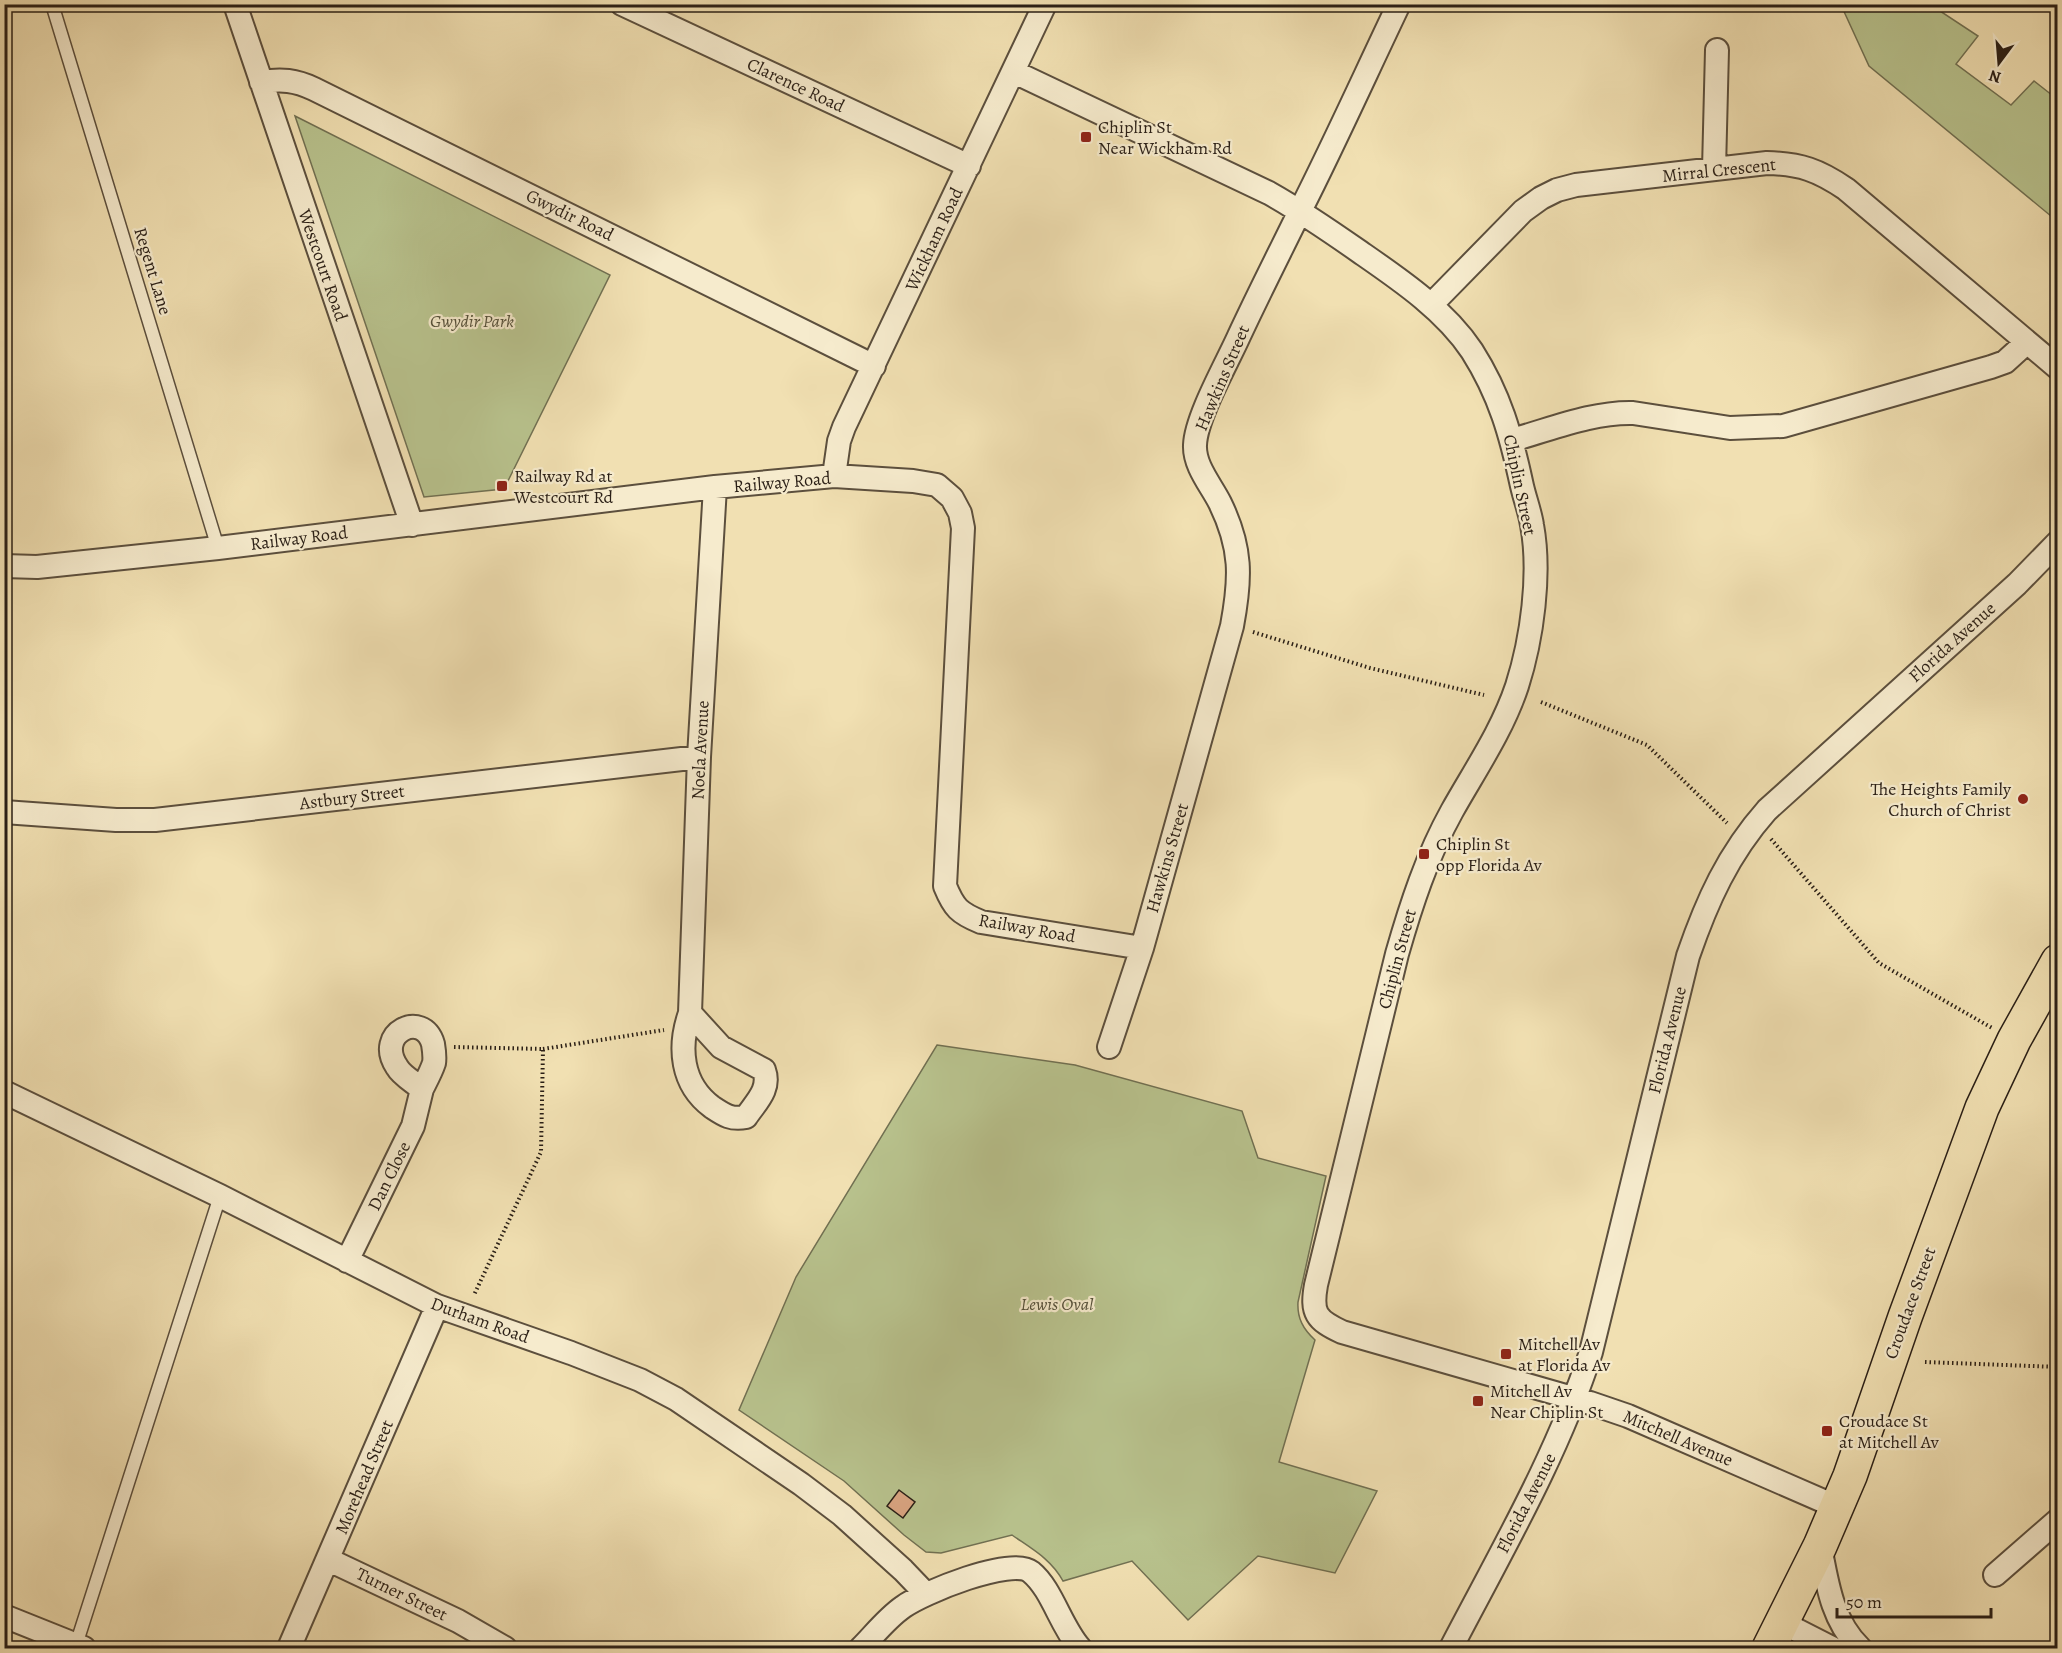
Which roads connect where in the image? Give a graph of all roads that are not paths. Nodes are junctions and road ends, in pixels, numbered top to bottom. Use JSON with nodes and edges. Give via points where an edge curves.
{"nodes":[{"id":1,"x":52,"y":4,"type":"edge"},
{"id":2,"x":235,"y":4,"type":"edge"},
{"id":3,"x":622,"y":4,"type":"edge"},
{"id":4,"x":1045,"y":4,"type":"edge"},
{"id":5,"x":1399,"y":4,"type":"edge"},
{"id":6,"x":1717,"y":50,"type":"dead end"},
{"id":7,"x":1014,"y":72,"type":"junction"},
{"id":8,"x":261,"y":82,"type":"junction"},
{"id":9,"x":969,"y":165,"type":"junction"},
{"id":10,"x":1714,"y":170,"type":"junction"},
{"id":11,"x":1300,"y":211,"type":"junction"},
{"id":12,"x":1431,"y":305,"type":"junction"},
{"id":13,"x":2026,"y":343,"type":"junction"},
{"id":14,"x":874,"y":366,"type":"junction"},
{"id":15,"x":2058,"y":368,"type":"edge"},
{"id":16,"x":1512,"y":440,"type":"junction"},
{"id":17,"x":834,"y":476,"type":"junction"},
{"id":18,"x":715,"y":487,"type":"junction"},
{"id":19,"x":412,"y":525,"type":"junction"},
{"id":20,"x":2058,"y":542,"type":"edge"},
{"id":21,"x":218,"y":548,"type":"junction"},
{"id":22,"x":5,"y":564,"type":"edge"},
{"id":23,"x":699,"y":758,"type":"junction"},
{"id":24,"x":4,"y":812,"type":"edge"},
{"id":25,"x":1142,"y":948,"type":"junction"},
{"id":26,"x":2058,"y":961,"type":"edge"},
{"id":27,"x":690,"y":1013,"type":"junction"},
{"id":28,"x":1109,"y":1047,"type":"dead end"},
{"id":29,"x":422,"y":1089,"type":"dead end"},
{"id":30,"x":4,"y":1092,"type":"edge"},
{"id":31,"x":220,"y":1196,"type":"junction"},
{"id":32,"x":347,"y":1261,"type":"junction"},
{"id":33,"x":436,"y":1306,"type":"junction"},
{"id":34,"x":1342,"y":1332,"type":"joint"},
{"id":35,"x":1576,"y":1398,"type":"junction"},
{"id":36,"x":1838,"y":1507,"type":"junction"},
{"id":37,"x":2058,"y":1520,"type":"edge"},
{"id":38,"x":1820,"y":1546,"type":"junction"},
{"id":39,"x":329,"y":1560,"type":"junction"},
{"id":40,"x":1995,"y":1575,"type":"dead end"},
{"id":41,"x":925,"y":1593,"type":"junction"},
{"id":42,"x":4,"y":1616,"type":"edge"},
{"id":43,"x":1775,"y":1635,"type":"edge"},
{"id":44,"x":80,"y":1647,"type":"edge"},
{"id":45,"x":289,"y":1648,"type":"edge"},
{"id":46,"x":505,"y":1648,"type":"edge"},
{"id":47,"x":861,"y":1648,"type":"edge"},
{"id":48,"x":1080,"y":1648,"type":"edge"},
{"id":49,"x":1451,"y":1648,"type":"edge"},
{"id":50,"x":1832,"y":1648,"type":"edge"},
{"id":51,"x":1860,"y":1648,"type":"edge"}],
"edges":[{"from":1,"to":21,"type":"lane","name":"Regent Lane"},
{"from":2,"to":8,"type":"street","name":"Westcourt Road"},
{"from":3,"to":9,"type":"street","name":"Clarence Road"},
{"from":4,"to":7,"type":"street","name":"Wickham Road"},
{"from":5,"to":11,"type":"street","name":"Hawkins Street"},
{"from":6,"to":10,"type":"street"},
{"from":7,"to":9,"type":"street","name":"Wickham Road"},
{"from":7,"to":11,"type":"street","name":"Chiplin Street"},
{"from":8,"to":14,"type":"street","name":"Gwydir Road","via":[[299,82]]},
{"from":8,"to":19,"type":"street","name":"Westcourt Road"},
{"from":9,"to":14,"type":"street","name":"Wickham Road"},
{"from":10,"to":12,"type":"street","name":"Mirral Crescent","via":[[1557,190],[1523,211]]},
{"from":10,"to":13,"type":"street","name":"Mirral Crescent","via":[[1793,164],[1830,178]]},
{"from":11,"to":12,"type":"street","name":"Chiplin Street"},
{"from":11,"to":25,"type":"street","name":"Hawkins Street","via":[[1196,436],[1202,470],[1236,544],[1237,597]]},
{"from":12,"to":16,"type":"street","name":"Chiplin Street","via":[[1470,349],[1499,402]]},
{"from":13,"to":15,"type":"street"},
{"from":13,"to":16,"type":"street","via":[[2005,362],[1991,368],[1783,426],[1730,428],[1617,413]]},
{"from":14,"to":17,"type":"street","name":"Wickham Road","via":[[839,441]]},
{"from":16,"to":34,"type":"street","name":"Chiplin Street","via":[[1532,526],[1534,597],[1529,632],[1517,686],[1505,717],[1420,877],[1397,954],[1314,1297],[1313,1305],[1322,1320]]},
{"from":17,"to":18,"type":"street","name":"Railway Road"},
{"from":17,"to":25,"type":"street","name":"Railway Road","via":[[937,485],[952,498],[960,513],[963,528],[945,886],[952,904],[963,915],[981,922]]},
{"from":18,"to":19,"type":"street","name":"Railway Road"},
{"from":18,"to":23,"type":"street","name":"Noela Avenue"},
{"from":19,"to":21,"type":"street","name":"Railway Road"},
{"from":20,"to":35,"type":"street","name":"Florida Avenue","via":[[2017,584],[1788,789],[1740,842],[1724,870],[1688,956],[1591,1352]]},
{"from":21,"to":22,"type":"street","name":"Railway Road","via":[[37,567]]},
{"from":23,"to":24,"type":"street","name":"Astbury Street","via":[[155,820]]},
{"from":23,"to":27,"type":"street","name":"Noela Avenue"},
{"from":25,"to":28,"type":"street","name":"Hawkins Street"},
{"from":26,"to":36,"type":"highway","name":"Croudace Street","via":[[1982,1108]]},
{"from":27,"to":27,"type":"street","name":"Noela Avenue","via":[[683,1056],[692,1087],[725,1117],[746,1117],[766,1086],[764,1070],[721,1047]]},
{"from":29,"to":32,"type":"street","name":"Dan Close","via":[[413,1126]]},
{"from":30,"to":31,"type":"street","name":"Durham Road"},
{"from":31,"to":32,"type":"street","name":"Durham Road"},
{"from":31,"to":44,"type":"lane"},
{"from":32,"to":33,"type":"street","name":"Durham Road"},
{"from":33,"to":39,"type":"street","name":"Morehead Street"},
{"from":33,"to":41,"type":"street","name":"Durham Road","via":[[607,1366],[675,1399],[842,1515]]},
{"from":34,"to":35,"type":"street","name":"Mitchell Avenue"},
{"from":35,"to":36,"type":"street","name":"Mitchell Avenue","via":[[1628,1416]]},
{"from":35,"to":49,"type":"street","name":"Florida Avenue","via":[[1550,1457]]},
{"from":36,"to":38,"type":"highway","name":"Croudace Street"},
{"from":37,"to":40,"type":"street"},
{"from":38,"to":43,"type":"highway","name":"Croudace Street"},
{"from":38,"to":51,"type":"street","via":[[1837,1617]]},
{"from":39,"to":45,"type":"street","name":"Morehead Street"},
{"from":39,"to":46,"type":"street","name":"Turner Street","via":[[458,1621]]},
{"from":41,"to":47,"type":"street","via":[[901,1608]]},
{"from":41,"to":48,"type":"street","via":[[994,1570],[1029,1570],[1040,1581]]},
{"from":42,"to":44,"type":"street"},
{"from":43,"to":50,"type":"street"}]}
